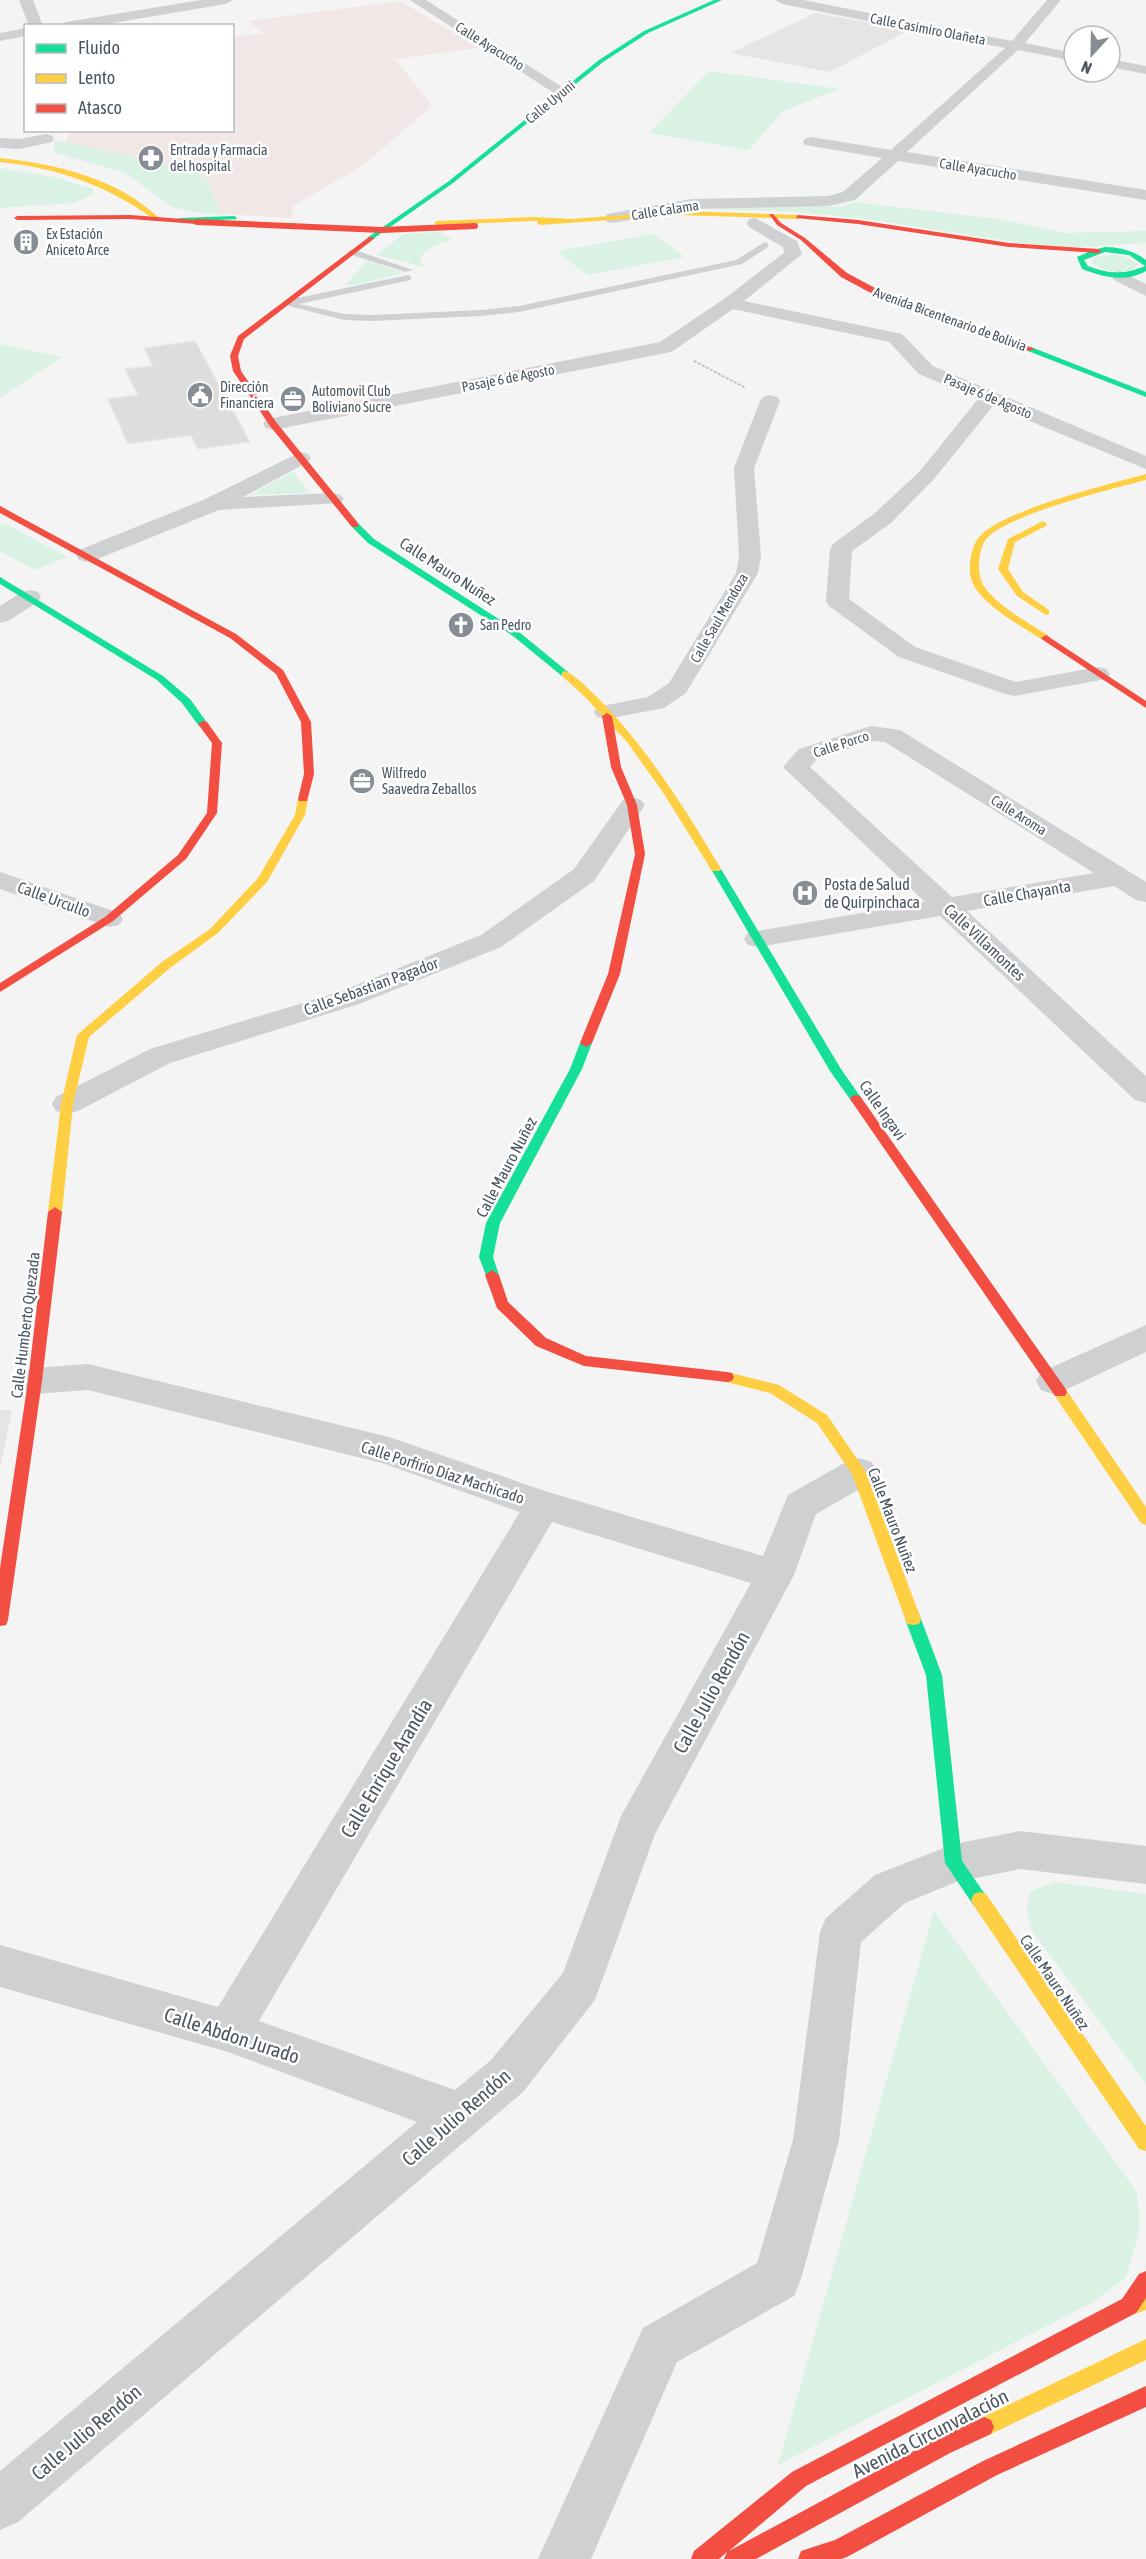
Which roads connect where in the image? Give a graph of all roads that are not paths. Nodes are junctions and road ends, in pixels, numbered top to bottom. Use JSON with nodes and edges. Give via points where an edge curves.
{"nodes":[{"id":1,"x":26,"y":0,"type":"edge"},
{"id":2,"x":225,"y":0,"type":"edge"},
{"id":3,"x":417,"y":0,"type":"edge"},
{"id":4,"x":719,"y":0,"type":"edge"},
{"id":5,"x":782,"y":0,"type":"edge"},
{"id":6,"x":1048,"y":1,"type":"edge"},
{"id":7,"x":35,"y":24,"type":"edge"},
{"id":8,"x":78,"y":24,"type":"edge"},
{"id":9,"x":24,"y":32,"type":"edge"},
{"id":10,"x":0,"y":37,"type":"edge"},
{"id":11,"x":1015,"y":46,"type":"junction"},
{"id":12,"x":1062,"y":55,"type":"edge"},
{"id":13,"x":1122,"y":65,"type":"edge"},
{"id":14,"x":1146,"y":70,"type":"edge"},
{"id":15,"x":562,"y":92,"type":"junction"},
{"id":16,"x":46,"y":135,"type":"edge"},
{"id":17,"x":811,"y":142,"type":"dead end"},
{"id":18,"x":0,"y":143,"type":"edge"},
{"id":19,"x":892,"y":156,"type":"junction"},
{"id":20,"x":0,"y":160,"type":"edge"},
{"id":21,"x":43,"y":163,"type":"junction"},
{"id":22,"x":101,"y":195,"type":"junction"},
{"id":23,"x":1146,"y":195,"type":"edge"},
{"id":24,"x":16,"y":218,"type":"junction"},
{"id":25,"x":156,"y":218,"type":"junction"},
{"id":26,"x":613,"y":218,"type":"junction"},
{"id":27,"x":775,"y":219,"type":"junction"},
{"id":28,"x":0,"y":220,"type":"edge"},
{"id":29,"x":179,"y":220,"type":"junction"},
{"id":30,"x":576,"y":221,"type":"junction"},
{"id":31,"x":393,"y":223,"type":"junction"},
{"id":32,"x":755,"y":223,"type":"junction"},
{"id":33,"x":856,"y":227,"type":"junction"},
{"id":34,"x":366,"y":243,"type":"joint"},
{"id":35,"x":765,"y":245,"type":"dead end"},
{"id":36,"x":1146,"y":248,"type":"edge"},
{"id":37,"x":1098,"y":251,"type":"junction"},
{"id":38,"x":1119,"y":251,"type":"junction"},
{"id":39,"x":352,"y":252,"type":"junction"},
{"id":40,"x":1039,"y":261,"type":"dead end"},
{"id":41,"x":852,"y":264,"type":"dead end"},
{"id":42,"x":1146,"y":266,"type":"edge"},
{"id":43,"x":1070,"y":267,"type":"dead end"},
{"id":44,"x":1092,"y":271,"type":"junction"},
{"id":45,"x":1120,"y":276,"type":"junction"},
{"id":46,"x":1146,"y":291,"type":"edge"},
{"id":47,"x":730,"y":303,"type":"junction"},
{"id":48,"x":286,"y":304,"type":"junction"},
{"id":49,"x":1100,"y":362,"type":"dead end"},
{"id":50,"x":1146,"y":395,"type":"edge"},
{"id":51,"x":990,"y":397,"type":"junction"},
{"id":52,"x":770,"y":400,"type":"road end"},
{"id":53,"x":273,"y":424,"type":"junction"},
{"id":54,"x":301,"y":458,"type":"junction"},
{"id":55,"x":1146,"y":463,"type":"edge"},
{"id":56,"x":1146,"y":477,"type":"edge"},
{"id":57,"x":1146,"y":490,"type":"edge"},
{"id":58,"x":333,"y":499,"type":"junction"},
{"id":59,"x":211,"y":505,"type":"junction"},
{"id":60,"x":0,"y":510,"type":"edge"},
{"id":61,"x":1080,"y":511,"type":"dead end"},
{"id":62,"x":1060,"y":518,"type":"dead end"},
{"id":63,"x":87,"y":555,"type":"junction"},
{"id":64,"x":0,"y":580,"type":"edge"},
{"id":65,"x":30,"y":597,"type":"junction"},
{"id":66,"x":0,"y":616,"type":"edge"},
{"id":67,"x":1060,"y":622,"type":"dead end"},
{"id":68,"x":1098,"y":674,"type":"junction"},
{"id":69,"x":1146,"y":705,"type":"edge"},
{"id":70,"x":606,"y":712,"type":"junction"},
{"id":71,"x":891,"y":735,"type":"joint"},
{"id":72,"x":796,"y":767,"type":"joint"},
{"id":73,"x":632,"y":805,"type":"junction"},
{"id":74,"x":1119,"y":877,"type":"junction"},
{"id":75,"x":0,"y":880,"type":"edge"},
{"id":76,"x":1146,"y":894,"type":"edge"},
{"id":77,"x":946,"y":906,"type":"junction"},
{"id":78,"x":109,"y":919,"type":"junction"},
{"id":79,"x":758,"y":939,"type":"junction"},
{"id":80,"x":0,"y":988,"type":"edge"},
{"id":81,"x":1146,"y":1093,"type":"edge"},
{"id":82,"x":67,"y":1104,"type":"junction"},
{"id":83,"x":1146,"y":1338,"type":"edge"},
{"id":84,"x":36,"y":1381,"type":"junction"},
{"id":85,"x":1053,"y":1381,"type":"junction"},
{"id":86,"x":858,"y":1472,"type":"junction"},
{"id":87,"x":543,"y":1505,"type":"junction"},
{"id":88,"x":1146,"y":1519,"type":"edge"},
{"id":89,"x":775,"y":1575,"type":"junction"},
{"id":90,"x":0,"y":1620,"type":"edge"},
{"id":91,"x":954,"y":1863,"type":"junction"},
{"id":92,"x":1146,"y":1865,"type":"edge"},
{"id":93,"x":0,"y":1966,"type":"edge"},
{"id":94,"x":228,"y":2031,"type":"junction"},
{"id":95,"x":460,"y":2115,"type":"junction"},
{"id":96,"x":1146,"y":2142,"type":"edge"},
{"id":97,"x":1146,"y":2281,"type":"edge"},
{"id":98,"x":1146,"y":2300,"type":"edge"},
{"id":99,"x":1129,"y":2306,"type":"junction"},
{"id":100,"x":1146,"y":2349,"type":"edge"},
{"id":101,"x":1146,"y":2396,"type":"edge"},
{"id":102,"x":0,"y":2504,"type":"edge"},
{"id":103,"x":564,"y":2559,"type":"edge"},
{"id":104,"x":702,"y":2559,"type":"edge"},
{"id":105,"x":735,"y":2559,"type":"edge"},
{"id":106,"x":809,"y":2559,"type":"edge"}],
"edges":[{"from":1,"to":7,"type":"street"},
{"from":2,"to":8,"type":"street"},
{"from":3,"to":15,"type":"street","name":"Calle Ayacucho"},
{"from":4,"to":15,"type":"main road","name":"Calle Uyuni","via":[[646,32]]},
{"from":5,"to":11,"type":"street","name":"Calle Casimiro Olañeta"},
{"from":6,"to":11,"type":"street","name":"Calle Calama"},
{"from":9,"to":10,"type":"street"},
{"from":11,"to":12,"type":"street","name":"Calle Casimiro Olañeta"},
{"from":11,"to":19,"type":"street","name":"Calle Calama"},
{"from":13,"to":14,"type":"street"},
{"from":15,"to":31,"type":"main road","name":"Calle Uyuni","via":[[451,182]]},
{"from":16,"to":18,"type":"street","via":[[20,144]]},
{"from":16,"to":21,"type":"street","via":[[39,156]]},
{"from":17,"to":19,"type":"street","name":"Calle Ayacucho"},
{"from":19,"to":23,"type":"street","name":"Calle Ayacucho"},
{"from":19,"to":26,"type":"street","name":"Calle Calama","via":[[849,196],[828,201],[692,204]]},
{"from":20,"to":21,"type":"main road"},
{"from":21,"to":22,"type":"main road","via":[[75,172]]},
{"from":22,"to":24,"type":"main road"},
{"from":22,"to":25,"type":"main road","via":[[140,204]]},
{"from":24,"to":25,"type":"main road"},
{"from":24,"to":28,"type":"main road"},
{"from":25,"to":29,"type":"main road"},
{"from":26,"to":27,"type":"main road","via":[[680,213]]},
{"from":26,"to":30,"type":"main road","name":"Calle Calama"},
{"from":26,"to":32,"type":"main road"},
{"from":27,"to":32,"type":"main road"},
{"from":27,"to":33,"type":"main road"},
{"from":27,"to":50,"type":"main road","name":"Avenida Bicentenario de Bolivia","via":[[844,274],[872,290]]},
{"from":29,"to":30,"type":"main road","name":"Calle Calama","bridge":true,"via":[[382,230]]},
{"from":29,"to":31,"type":"main road","via":[[220,217]]},
{"from":30,"to":31,"type":"main road"},
{"from":31,"to":34,"type":"main road","name":"Calle Uyuni"},
{"from":32,"to":47,"type":"street","name":"Pasaje 6 de Agosto","via":[[791,245],[793,254]]},
{"from":33,"to":37,"type":"main road"},
{"from":33,"to":40,"type":"main road"},
{"from":34,"to":39,"type":"main road","name":"Calle Mauro Nuñez"},
{"from":35,"to":48,"type":"lane","via":[[740,261],[519,309],[372,318],[344,317]]},
{"from":36,"to":38,"type":"main road"},
{"from":37,"to":38,"type":"main road"},
{"from":37,"to":44,"type":"main road","via":[[1080,259]]},
{"from":38,"to":42,"type":"main road","via":[[1137,256]]},
{"from":39,"to":48,"type":"main road","name":"Calle Mauro Nuñez"},
{"from":39,"to":48,"type":"lane","via":[[408,274]]},
{"from":41,"to":49,"type":"main road","name":"Avenida Bicentenario de Bolivia","via":[[877,280]]},
{"from":42,"to":45,"type":"main road","via":[[1137,273]]},
{"from":43,"to":44,"type":"main road"},
{"from":44,"to":45,"type":"main road"},
{"from":45,"to":46,"type":"street"},
{"from":47,"to":51,"type":"street","name":"Pasaje 6 de Agosto","via":[[895,338],[926,370]]},
{"from":47,"to":53,"type":"street","name":"Pasaje 6 de Agosto","via":[[666,346]]},
{"from":48,"to":53,"type":"main road","name":"Calle Mauro Nuñez","via":[[241,338],[234,356],[237,371]]},
{"from":51,"to":55,"type":"street","name":"Pasaje 6 de Agosto"},
{"from":51,"to":68,"type":"street","via":[[927,475],[883,518],[841,549],[837,601],[907,652],[1014,689]]},
{"from":52,"to":70,"type":"street","name":"Calle Saul Mendoza","via":[[744,468],[750,556],[747,573],[678,688],[656,703]]},
{"from":53,"to":54,"type":"main road","name":"Calle Mauro Nuñez"},
{"from":54,"to":58,"type":"main road","name":"Calle Mauro Nuñez"},
{"from":54,"to":59,"type":"street"},
{"from":56,"to":68,"type":"main road","via":[[996,527],[982,538],[974,567],[978,586]]},
{"from":57,"to":61,"type":"main road"},
{"from":58,"to":59,"type":"street"},
{"from":58,"to":70,"type":"main road","name":"Calle Mauro Nuñez","via":[[371,541],[516,634]]},
{"from":59,"to":63,"type":"street"},
{"from":60,"to":63,"type":"main road","name":"Calle Humberto Quezada"},
{"from":62,"to":67,"type":"main road","via":[[1011,541],[1003,568],[1020,594]]},
{"from":63,"to":82,"type":"main road","name":"Calle Humberto Quezada","via":[[233,636],[280,672],[306,722],[309,774],[300,814],[263,880],[214,931],[166,965],[83,1035]]},
{"from":64,"to":65,"type":"main road"},
{"from":65,"to":66,"type":"street"},
{"from":65,"to":78,"type":"main road","via":[[160,678],[186,701],[217,743],[212,813],[182,857]]},
{"from":68,"to":69,"type":"main road"},
{"from":70,"to":73,"type":"main road","name":"Calle Mauro Nuñez","via":[[616,767]]},
{"from":70,"to":79,"type":"main road","name":"Calle Ingavi","via":[[675,798]]},
{"from":71,"to":72,"type":"street","name":"Calle Porco","via":[[871,733],[808,754]]},
{"from":71,"to":74,"type":"street","name":"Calle Aroma"},
{"from":72,"to":77,"type":"street","name":"Calle Villamontes"},
{"from":73,"to":82,"type":"street","name":"Calle Sebastian Pagador","via":[[584,874],[491,941],[349,998],[160,1056]]},
{"from":73,"to":86,"type":"main road","name":"Calle Mauro Nuñez","via":[[640,854],[614,974],[576,1069],[493,1223],[486,1257],[502,1304],[541,1342],[584,1361],[722,1376],[774,1389],[822,1419]]},
{"from":74,"to":76,"type":"street","name":"Calle Aroma"},
{"from":74,"to":77,"type":"street","name":"Calle Chayanta"},
{"from":75,"to":78,"type":"street","name":"Calle Urcullo"},
{"from":77,"to":79,"type":"street","name":"Calle Chayanta"},
{"from":77,"to":81,"type":"street","name":"Calle Villamontes"},
{"from":78,"to":80,"type":"main road"},
{"from":79,"to":85,"type":"main road","name":"Calle Ingavi","via":[[836,1071]]},
{"from":82,"to":84,"type":"main road","name":"Calle Humberto Quezada"},
{"from":83,"to":85,"type":"street"},
{"from":84,"to":87,"type":"street","name":"Calle Porfirio Díaz Machicado","via":[[88,1377],[389,1450]]},
{"from":84,"to":90,"type":"main road","name":"Calle Humberto Quezada"},
{"from":85,"to":88,"type":"main road","name":"Calle Ingavi"},
{"from":86,"to":89,"type":"street","name":"Calle Julio Rendón","via":[[801,1505]]},
{"from":86,"to":91,"type":"main road","name":"Calle Mauro Nuñez","via":[[934,1675]]},
{"from":87,"to":89,"type":"street","name":"Calle Porfirio Díaz Machicado"},
{"from":87,"to":94,"type":"street","name":"Calle Enrique Arandia"},
{"from":89,"to":95,"type":"street","name":"Calle Julio Rendón","via":[[636,1829],[580,1985],[507,2076]]},
{"from":91,"to":92,"type":"street","via":[[1020,1850]]},
{"from":91,"to":96,"type":"main road","name":"Calle Mauro Nuñez"},
{"from":91,"to":103,"type":"street","via":[[890,1889],[841,1932],[816,2140],[777,2279],[660,2345]]},
{"from":93,"to":94,"type":"street","name":"Calle Abdon Jurado"},
{"from":94,"to":95,"type":"street","name":"Calle Abdon Jurado"},
{"from":95,"to":102,"type":"street","name":"Calle Julio Rendón"},
{"from":97,"to":99,"type":"main road"},
{"from":98,"to":99,"type":"main road"},
{"from":99,"to":104,"type":"main road","via":[[800,2479]]},
{"from":100,"to":105,"type":"main road","name":"Avenida Circunvalación","via":[[943,2446]]},
{"from":101,"to":106,"type":"main road","via":[[990,2468],[839,2550]]}]}
